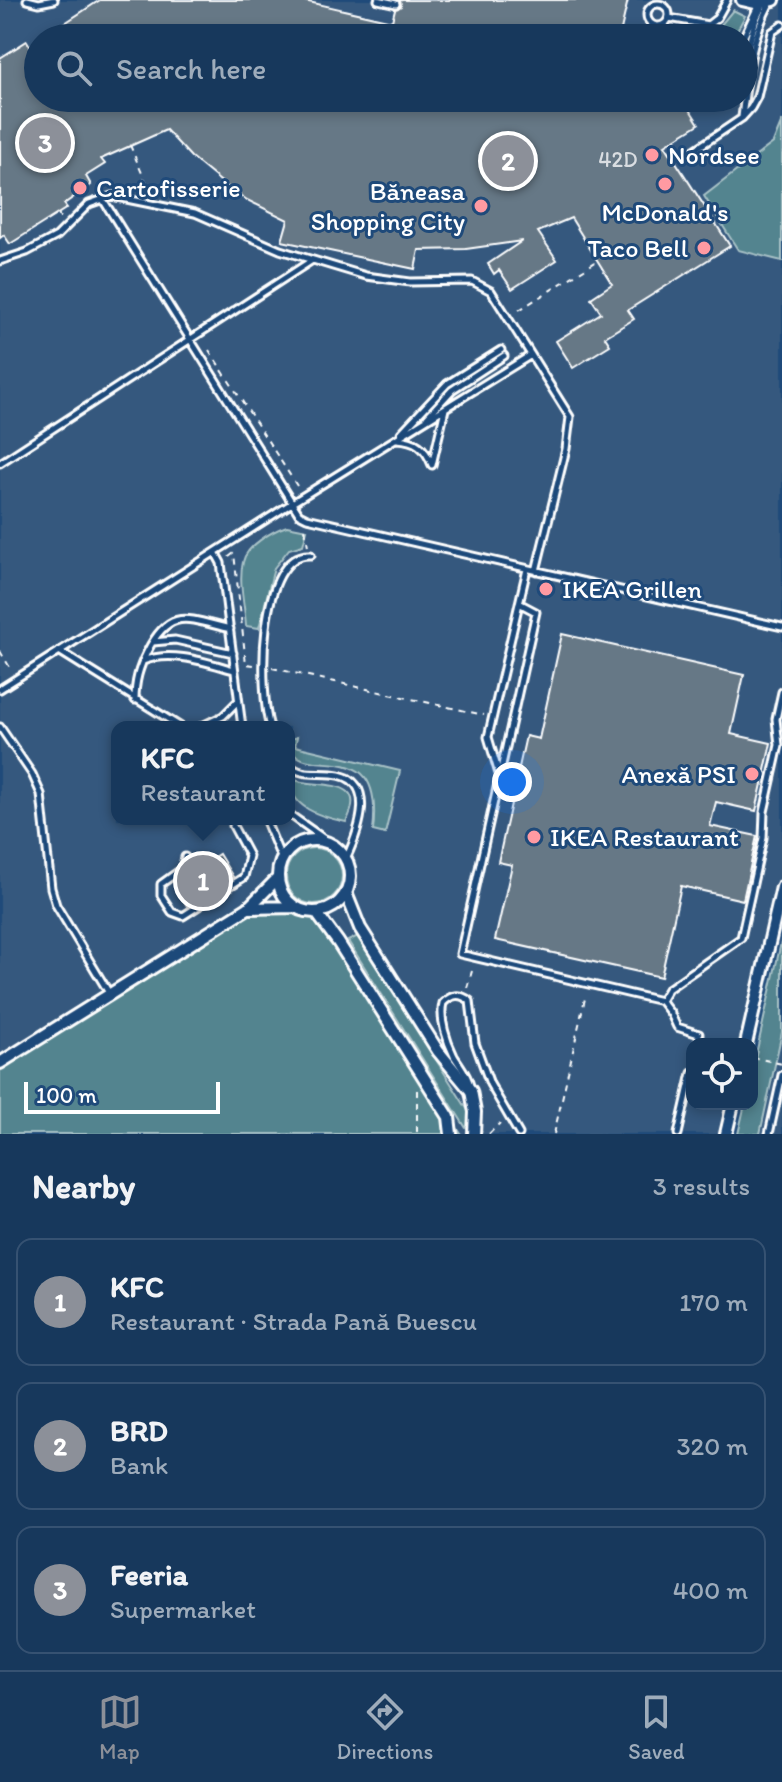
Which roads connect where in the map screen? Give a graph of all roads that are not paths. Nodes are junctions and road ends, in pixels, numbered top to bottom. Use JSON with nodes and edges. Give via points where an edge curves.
{"nodes":[{"id":1,"x":27,"y":0,"type":"edge"},
{"id":2,"x":54,"y":0,"type":"edge"},
{"id":3,"x":378,"y":0,"type":"edge"},
{"id":4,"x":727,"y":0,"type":"edge"},
{"id":5,"x":742,"y":0,"type":"edge"},
{"id":6,"x":767,"y":2,"type":"edge"},
{"id":7,"x":396,"y":4,"type":"dead end"},
{"id":8,"x":669,"y":18,"type":"junction"},
{"id":9,"x":655,"y":24,"type":"edge"},
{"id":10,"x":664,"y":24,"type":"edge"},
{"id":11,"x":702,"y":24,"type":"edge"},
{"id":12,"x":709,"y":24,"type":"edge"},
{"id":13,"x":752,"y":24,"type":"edge"},
{"id":14,"x":755,"y":24,"type":"edge"},
{"id":15,"x":782,"y":25,"type":"edge"},
{"id":16,"x":758,"y":30,"type":"edge"},
{"id":17,"x":758,"y":93,"type":"edge"},
{"id":18,"x":743,"y":112,"type":"edge"},
{"id":19,"x":746,"y":112,"type":"edge"},
{"id":20,"x":742,"y":118,"type":"junction"},
{"id":21,"x":684,"y":157,"type":"dead end"},
{"id":22,"x":102,"y":198,"type":"junction"},
{"id":23,"x":0,"y":261,"type":"edge"},
{"id":24,"x":311,"y":261,"type":"junction"},
{"id":25,"x":190,"y":340,"type":"junction"},
{"id":26,"x":531,"y":355,"type":"junction"},
{"id":27,"x":445,"y":408,"type":"junction"},
{"id":28,"x":424,"y":421,"type":"junction"},
{"id":29,"x":396,"y":439,"type":"junction"},
{"id":30,"x":0,"y":463,"type":"edge"},
{"id":31,"x":292,"y":503,"type":"junction"},
{"id":32,"x":215,"y":552,"type":"junction"},
{"id":33,"x":311,"y":555,"type":"road end"},
{"id":34,"x":527,"y":569,"type":"junction"},
{"id":35,"x":536,"y":571,"type":"junction"},
{"id":36,"x":519,"y":603,"type":"junction"},
{"id":37,"x":782,"y":627,"type":"edge"},
{"id":38,"x":230,"y":629,"type":"junction"},
{"id":39,"x":152,"y":642,"type":"junction"},
{"id":40,"x":59,"y":651,"type":"junction"},
{"id":41,"x":233,"y":653,"type":"junction"},
{"id":42,"x":143,"y":661,"type":"junction"},
{"id":43,"x":234,"y":670,"type":"junction"},
{"id":44,"x":0,"y":689,"type":"edge"},
{"id":45,"x":782,"y":692,"type":"edge"},
{"id":46,"x":135,"y":700,"type":"junction"},
{"id":47,"x":238,"y":701,"type":"junction"},
{"id":48,"x":171,"y":721,"type":"edge"},
{"id":49,"x":213,"y":721,"type":"edge"},
{"id":50,"x":241,"y":721,"type":"edge"},
{"id":51,"x":269,"y":721,"type":"edge"},
{"id":52,"x":0,"y":727,"type":"edge"},
{"id":53,"x":295,"y":769,"type":"edge"},
{"id":54,"x":500,"y":774,"type":"junction"},
{"id":55,"x":295,"y":818,"type":"edge"},
{"id":56,"x":267,"y":825,"type":"edge"},
{"id":57,"x":233,"y":826,"type":"dead end"},
{"id":58,"x":330,"y":843,"type":"junction"},
{"id":59,"x":185,"y":857,"type":"dead end"},
{"id":60,"x":346,"y":859,"type":"junction"},
{"id":61,"x":282,"y":860,"type":"junction"},
{"id":62,"x":278,"y":878,"type":"junction"},
{"id":63,"x":782,"y":887,"type":"edge"},
{"id":64,"x":346,"y":893,"type":"junction"},
{"id":65,"x":295,"y":907,"type":"junction"},
{"id":66,"x":248,"y":908,"type":"junction"},
{"id":67,"x":316,"y":912,"type":"junction"},
{"id":68,"x":110,"y":994,"type":"junction"},
{"id":69,"x":661,"y":1001,"type":"junction"},
{"id":70,"x":699,"y":1038,"type":"edge"},
{"id":71,"x":747,"y":1038,"type":"edge"},
{"id":72,"x":0,"y":1063,"type":"edge"},
{"id":73,"x":782,"y":1075,"type":"edge"},
{"id":74,"x":471,"y":1091,"type":"junction"},
{"id":75,"x":686,"y":1099,"type":"edge"},
{"id":76,"x":732,"y":1110,"type":"edge"},
{"id":77,"x":451,"y":1134,"type":"edge"},
{"id":78,"x":474,"y":1134,"type":"edge"},
{"id":79,"x":519,"y":1134,"type":"edge"},
{"id":80,"x":678,"y":1134,"type":"edge"},
{"id":81,"x":726,"y":1134,"type":"edge"},
{"id":82,"x":769,"y":1134,"type":"edge"}],
"edges":[{"from":1,"to":2,"type":"lane"},
{"from":3,"to":7,"type":"lane"},
{"from":4,"to":12,"type":"lane"},
{"from":5,"to":6,"type":"street"},
{"from":6,"to":13,"type":"lane"},
{"from":6,"to":14,"type":"lane"},
{"from":6,"to":16,"type":"lane"},
{"from":8,"to":9,"type":"lane","via":[[666,8],[654,5],[647,13]]},
{"from":8,"to":10,"type":"lane"},
{"from":8,"to":11,"type":"lane"},
{"from":15,"to":17,"type":"lane","via":[[772,32]]},
{"from":18,"to":20,"type":"lane"},
{"from":19,"to":20,"type":"lane"},
{"from":20,"to":21,"type":"lane"},
{"from":22,"to":23,"type":"lane","via":[[57,236]]},
{"from":22,"to":24,"type":"lane","via":[[195,213]]},
{"from":22,"to":25,"type":"lane"},
{"from":24,"to":25,"type":"lane"},
{"from":24,"to":26,"type":"lane","via":[[387,280],[484,285]]},
{"from":25,"to":30,"type":"lane"},
{"from":25,"to":31,"type":"lane"},
{"from":26,"to":27,"type":"lane"},
{"from":26,"to":35,"type":"lane","via":[[570,423]]},
{"from":27,"to":28,"type":"lane"},
{"from":27,"to":29,"type":"lane","via":[[432,465],[417,443]]},
{"from":28,"to":29,"type":"lane"},
{"from":28,"to":29,"type":"lane","via":[[452,390],[502,353],[447,384]]},
{"from":29,"to":31,"type":"lane"},
{"from":31,"to":32,"type":"lane"},
{"from":31,"to":34,"type":"lane","via":[[307,518]]},
{"from":32,"to":38,"type":"lane"},
{"from":32,"to":40,"type":"lane"},
{"from":33,"to":51,"type":"lane","via":[[291,559],[268,614],[262,666]]},
{"from":34,"to":35,"type":"lane"},
{"from":34,"to":36,"type":"lane"},
{"from":35,"to":37,"type":"lane"},
{"from":36,"to":54,"type":"lane","via":[[488,737]]},
{"from":36,"to":54,"type":"lane","via":[[536,612]]},
{"from":38,"to":39,"type":"lane","via":[[176,620],[162,627]]},
{"from":38,"to":41,"type":"lane"},
{"from":39,"to":41,"type":"lane","via":[[175,640]]},
{"from":39,"to":42,"type":"lane"},
{"from":40,"to":44,"type":"lane"},
{"from":40,"to":46,"type":"lane"},
{"from":41,"to":43,"type":"lane"},
{"from":42,"to":43,"type":"lane","via":[[173,656]]},
{"from":42,"to":46,"type":"lane"},
{"from":43,"to":47,"type":"lane"},
{"from":45,"to":69,"type":"lane","via":[[776,719],[779,745],[741,938],[668,989]]},
{"from":46,"to":48,"type":"lane"},
{"from":47,"to":49,"type":"lane"},
{"from":47,"to":50,"type":"lane"},
{"from":52,"to":68,"type":"lane","via":[[41,794],[56,905]]},
{"from":53,"to":60,"type":"lane","via":[[339,774],[358,791],[361,821]]},
{"from":54,"to":69,"type":"lane","via":[[460,954]]},
{"from":55,"to":58,"type":"lane"},
{"from":56,"to":61,"type":"lane"},
{"from":57,"to":59,"type":"lane","via":[[249,856],[244,877],[183,916],[172,912],[160,890],[182,869]]},
{"from":58,"to":60,"type":"street"},
{"from":58,"to":61,"type":"street","via":[[302,842]]},
{"from":60,"to":64,"type":"street"},
{"from":61,"to":62,"type":"street"},
{"from":62,"to":65,"type":"street"},
{"from":62,"to":66,"type":"street"},
{"from":63,"to":71,"type":"street"},
{"from":64,"to":67,"type":"street","via":[[335,906]]},
{"from":64,"to":74,"type":"street","via":[[368,941],[438,1051]]},
{"from":65,"to":66,"type":"street"},
{"from":65,"to":67,"type":"street"},
{"from":66,"to":68,"type":"street"},
{"from":67,"to":77,"type":"street","via":[[449,1117]]},
{"from":68,"to":72,"type":"street"},
{"from":69,"to":70,"type":"lane","via":[[677,1027]]},
{"from":73,"to":82,"type":"lane"},
{"from":74,"to":78,"type":"street"},
{"from":74,"to":79,"type":"lane","via":[[441,1009],[452,996],[470,1001],[475,1043],[490,1084]]},
{"from":75,"to":80,"type":"lane"},
{"from":76,"to":81,"type":"street"}]}
